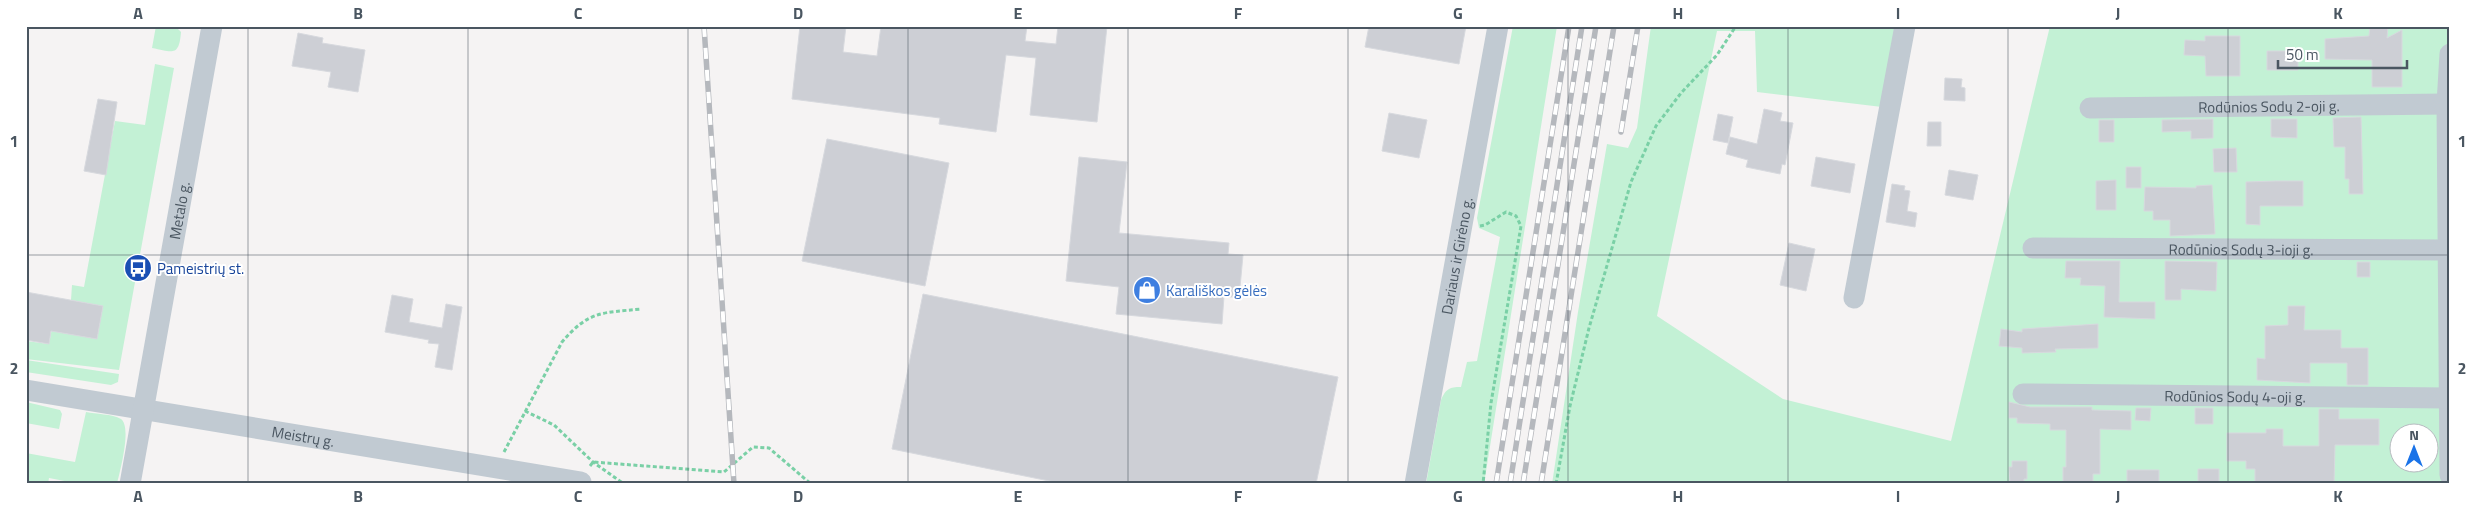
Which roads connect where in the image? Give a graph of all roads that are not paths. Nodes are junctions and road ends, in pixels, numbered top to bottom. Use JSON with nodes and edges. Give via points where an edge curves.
{"nodes":[{"id":1,"x":212,"y":26,"type":"edge"},
{"id":2,"x":1498,"y":26,"type":"edge"},
{"id":3,"x":1905,"y":26,"type":"edge"},
{"id":4,"x":2450,"y":54,"type":"edge"},
{"id":5,"x":2447,"y":104,"type":"junction"},
{"id":6,"x":2090,"y":108,"type":"dead end"},
{"id":7,"x":2033,"y":248,"type":"dead end"},
{"id":8,"x":2448,"y":250,"type":"junction"},
{"id":9,"x":1854,"y":298,"type":"dead end"},
{"id":10,"x":26,"y":390,"type":"edge"},
{"id":11,"x":2023,"y":394,"type":"dead end"},
{"id":12,"x":2448,"y":398,"type":"junction"},
{"id":13,"x":144,"y":410,"type":"junction"},
{"id":14,"x":2450,"y":475,"type":"edge"},
{"id":15,"x":581,"y":482,"type":"road end"},
{"id":16,"x":130,"y":484,"type":"edge"},
{"id":17,"x":1415,"y":484,"type":"edge"}],
"edges":[{"from":1,"to":13,"type":"street","name":"Metalo g."},
{"from":2,"to":17,"type":"street","name":"Dariaus ir Girėno g."},
{"from":3,"to":9,"type":"street"},
{"from":4,"to":5,"type":"street"},
{"from":5,"to":6,"type":"street","name":"Rodūnios Sodų 2-oji g."},
{"from":5,"to":8,"type":"street"},
{"from":7,"to":8,"type":"street","name":"Rodūnios Sodų 3-ioji g."},
{"from":8,"to":12,"type":"street"},
{"from":10,"to":13,"type":"street","name":"Meistrų g."},
{"from":11,"to":12,"type":"street","name":"Rodūnios Sodų 4-oji g."},
{"from":12,"to":14,"type":"street"},
{"from":13,"to":15,"type":"street","name":"Meistrų g."},
{"from":13,"to":16,"type":"street","name":"Metalo g."}]}
